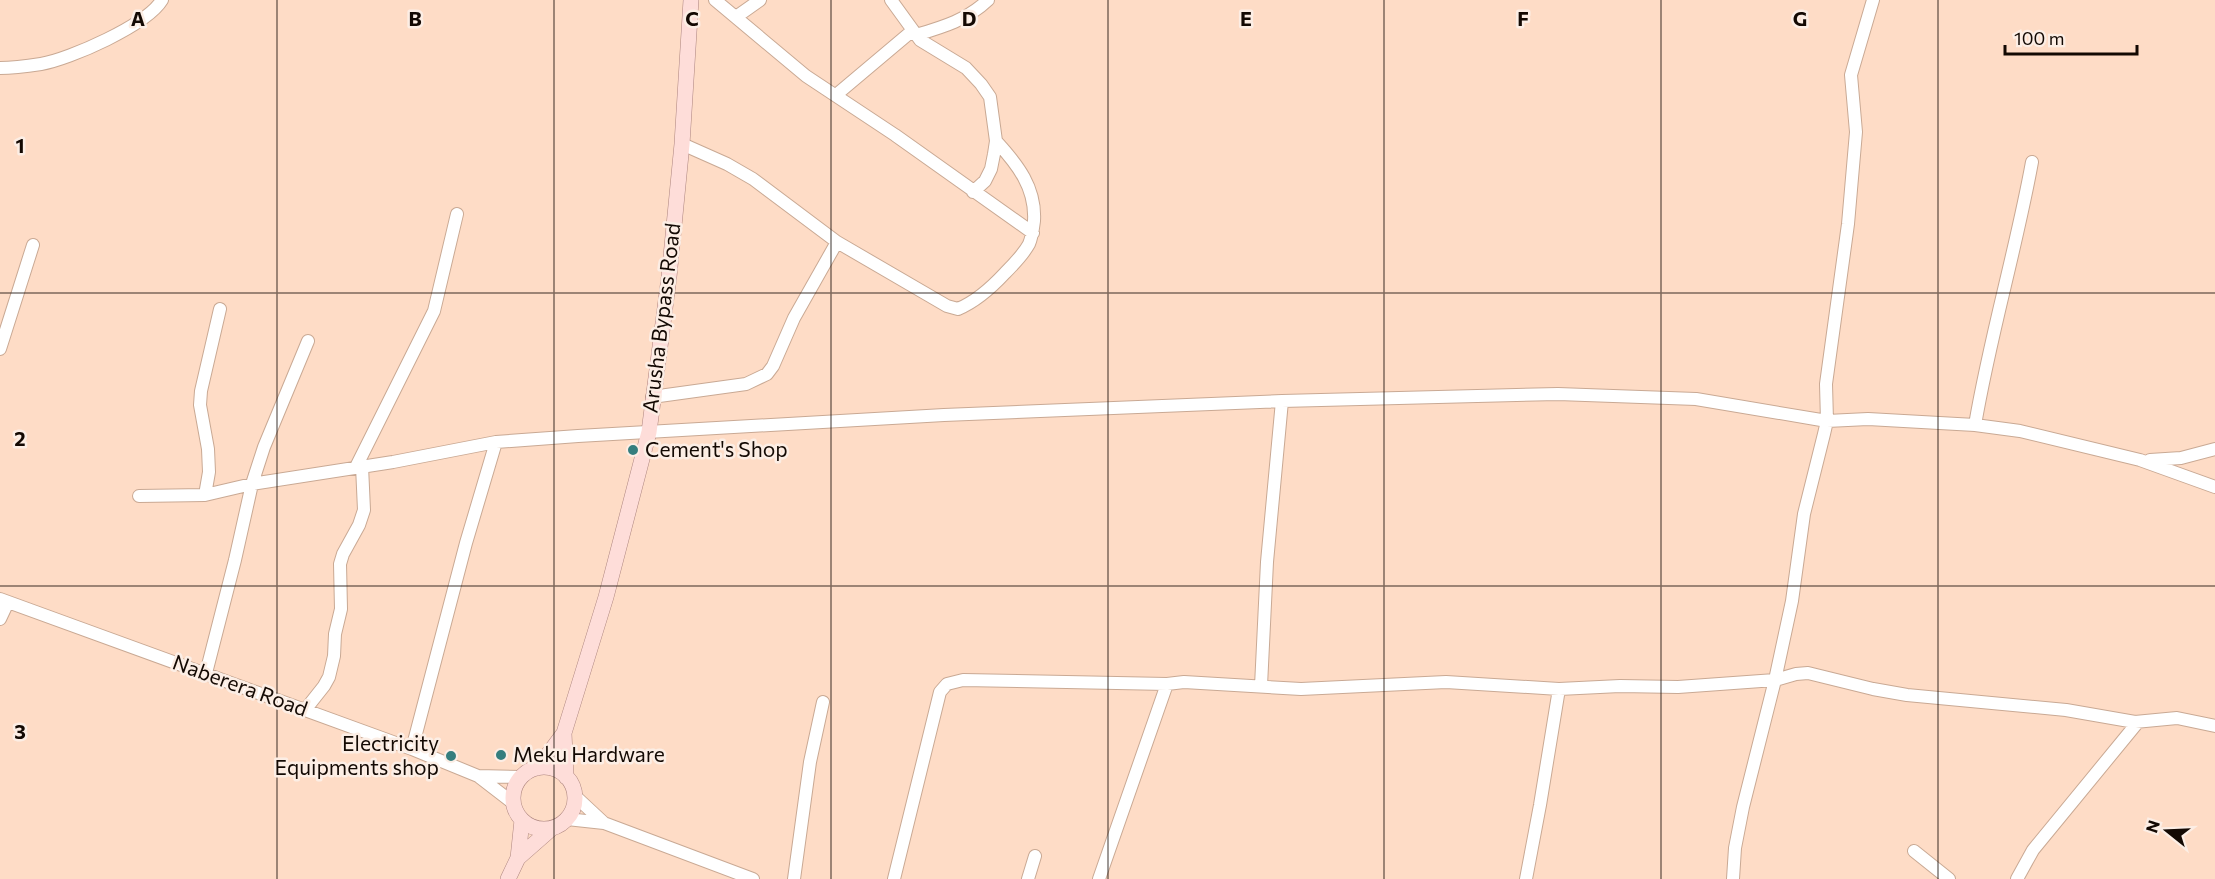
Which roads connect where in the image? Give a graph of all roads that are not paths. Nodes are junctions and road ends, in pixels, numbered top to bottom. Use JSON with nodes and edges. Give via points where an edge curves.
{"nodes":[{"id":1,"x":162,"y":0,"type":"edge"},
{"id":2,"x":691,"y":0,"type":"edge"},
{"id":3,"x":715,"y":0,"type":"edge"},
{"id":4,"x":760,"y":0,"type":"edge"},
{"id":5,"x":891,"y":0,"type":"edge"},
{"id":6,"x":988,"y":0,"type":"edge"},
{"id":7,"x":1873,"y":0,"type":"edge"},
{"id":8,"x":736,"y":17,"type":"junction"},
{"id":9,"x":914,"y":33,"type":"junction"},
{"id":10,"x":0,"y":68,"type":"edge"},
{"id":11,"x":836,"y":95,"type":"junction"},
{"id":12,"x":996,"y":141,"type":"junction"},
{"id":13,"x":682,"y":144,"type":"junction"},
{"id":14,"x":2031,"y":162,"type":"dead end"},
{"id":15,"x":973,"y":192,"type":"junction"},
{"id":16,"x":457,"y":214,"type":"dead end"},
{"id":17,"x":1033,"y":233,"type":"junction"},
{"id":18,"x":837,"y":242,"type":"junction"},
{"id":19,"x":33,"y":245,"type":"dead end"},
{"id":20,"x":220,"y":309,"type":"dead end"},
{"id":21,"x":308,"y":341,"type":"dead end"},
{"id":22,"x":0,"y":349,"type":"edge"},
{"id":23,"x":652,"y":397,"type":"junction"},
{"id":24,"x":1282,"y":401,"type":"junction"},
{"id":25,"x":1827,"y":421,"type":"junction"},
{"id":26,"x":1976,"y":425,"type":"junction"},
{"id":27,"x":649,"y":432,"type":"junction"},
{"id":28,"x":496,"y":442,"type":"junction"},
{"id":29,"x":2215,"y":449,"type":"edge"},
{"id":30,"x":2140,"y":460,"type":"junction"},
{"id":31,"x":359,"y":467,"type":"junction"},
{"id":32,"x":252,"y":484,"type":"junction"},
{"id":33,"x":2215,"y":487,"type":"edge"},
{"id":34,"x":204,"y":495,"type":"junction"},
{"id":35,"x":139,"y":496,"type":"dead end"},
{"id":36,"x":4,"y":600,"type":"edge"},
{"id":37,"x":0,"y":619,"type":"edge"},
{"id":38,"x":206,"y":673,"type":"junction"},
{"id":39,"x":1775,"y":680,"type":"junction"},
{"id":40,"x":1167,"y":684,"type":"junction"},
{"id":41,"x":1261,"y":687,"type":"junction"},
{"id":42,"x":1558,"y":689,"type":"junction"},
{"id":43,"x":823,"y":702,"type":"dead end"},
{"id":44,"x":305,"y":710,"type":"junction"},
{"id":45,"x":2138,"y":722,"type":"junction"},
{"id":46,"x":2215,"y":726,"type":"edge"},
{"id":47,"x":564,"y":733,"type":"junction"},
{"id":48,"x":412,"y":749,"type":"junction"},
{"id":49,"x":538,"y":768,"type":"junction"},
{"id":50,"x":478,"y":776,"type":"junction"},
{"id":51,"x":522,"y":777,"type":"junction"},
{"id":52,"x":566,"y":777,"type":"junction"},
{"id":53,"x":575,"y":796,"type":"junction"},
{"id":54,"x":513,"y":803,"type":"junction"},
{"id":55,"x":567,"y":819,"type":"junction"},
{"id":56,"x":522,"y":820,"type":"junction"},
{"id":57,"x":604,"y":823,"type":"junction"},
{"id":58,"x":551,"y":829,"type":"junction"},
{"id":59,"x":1914,"y":851,"type":"dead end"},
{"id":60,"x":1035,"y":856,"type":"dead end"},
{"id":61,"x":518,"y":858,"type":"junction"},
{"id":62,"x":507,"y":879,"type":"edge"},
{"id":63,"x":753,"y":879,"type":"edge"},
{"id":64,"x":794,"y":879,"type":"edge"},
{"id":65,"x":894,"y":879,"type":"edge"},
{"id":66,"x":1028,"y":879,"type":"edge"},
{"id":67,"x":1099,"y":879,"type":"edge"},
{"id":68,"x":1526,"y":879,"type":"edge"},
{"id":69,"x":1733,"y":879,"type":"edge"},
{"id":70,"x":1948,"y":879,"type":"edge"},
{"id":71,"x":2017,"y":879,"type":"edge"}],
"edges":[{"from":1,"to":10,"type":"street","via":[[147,16],[86,48],[44,64]]},
{"from":2,"to":13,"type":"main road","name":"Arusha Bypass Road"},
{"from":3,"to":8,"type":"street"},
{"from":4,"to":8,"type":"street"},
{"from":5,"to":9,"type":"street"},
{"from":6,"to":9,"type":"street","via":[[960,21]]},
{"from":7,"to":25,"type":"street","via":[[1851,75],[1856,132],[1826,384]]},
{"from":8,"to":11,"type":"street","via":[[806,76]]},
{"from":9,"to":11,"type":"street"},
{"from":9,"to":12,"type":"street","via":[[966,68],[981,84],[990,97]]},
{"from":11,"to":15,"type":"street"},
{"from":12,"to":15,"type":"street","via":[[991,169]]},
{"from":12,"to":17,"type":"street","via":[[1028,184],[1035,204]]},
{"from":13,"to":18,"type":"street","via":[[753,179]]},
{"from":13,"to":23,"type":"main road","name":"Arusha Bypass Road","via":[[662,341]]},
{"from":14,"to":26,"type":"street"},
{"from":15,"to":17,"type":"street"},
{"from":16,"to":31,"type":"street","via":[[434,311]]},
{"from":17,"to":18,"type":"street","via":[[1000,279],[958,309]]},
{"from":18,"to":23,"type":"street","via":[[767,374],[746,384]]},
{"from":19,"to":22,"type":"street"},
{"from":20,"to":34,"type":"street","via":[[201,391],[209,472]]},
{"from":21,"to":32,"type":"street"},
{"from":23,"to":27,"type":"main road","name":"Arusha Bypass Road"},
{"from":24,"to":25,"type":"street","via":[[1558,394],[1670,397]]},
{"from":24,"to":27,"type":"street"},
{"from":24,"to":41,"type":"street"},
{"from":25,"to":26,"type":"street","via":[[1868,419]]},
{"from":25,"to":39,"type":"street","via":[[1804,514],[1792,602]]},
{"from":26,"to":30,"type":"street","via":[[2020,431]]},
{"from":27,"to":28,"type":"street"},
{"from":27,"to":47,"type":"main road","name":"Arusha Bypass Road","via":[[606,597]]},
{"from":28,"to":31,"type":"street"},
{"from":28,"to":48,"type":"street","via":[[465,543]]},
{"from":29,"to":30,"type":"street","via":[[2181,458]]},
{"from":30,"to":33,"type":"street"},
{"from":31,"to":32,"type":"street"},
{"from":31,"to":44,"type":"street","via":[[364,510],[340,564],[341,609],[334,656],[329,677]]},
{"from":32,"to":34,"type":"street"},
{"from":32,"to":38,"type":"street"},
{"from":34,"to":35,"type":"street"},
{"from":36,"to":37,"type":"street"},
{"from":36,"to":38,"type":"street","name":"Naberera Road"},
{"from":38,"to":44,"type":"street","name":"Naberera Road"},
{"from":39,"to":42,"type":"street"},
{"from":39,"to":45,"type":"street","via":[[1808,673],[1907,695],[2066,710]]},
{"from":39,"to":69,"type":"street","via":[[1743,807]]},
{"from":40,"to":41,"type":"street"},
{"from":40,"to":65,"type":"street","via":[[963,680],[947,684],[939,696]]},
{"from":40,"to":67,"type":"street"},
{"from":41,"to":42,"type":"street","via":[[1300,689],[1446,682]]},
{"from":42,"to":68,"type":"street"},
{"from":43,"to":64,"type":"street","via":[[810,762]]},
{"from":44,"to":48,"type":"street","name":"Naberera Road"},
{"from":45,"to":46,"type":"street","via":[[2177,718]]},
{"from":45,"to":71,"type":"street","via":[[2027,858]]},
{"from":47,"to":49,"type":"main road","name":"Arusha Bypass Road"},
{"from":47,"to":52,"type":"main road","name":"Arusha Bypass Road"},
{"from":48,"to":50,"type":"street","name":"Naberera Road"},
{"from":49,"to":51,"type":"main road","name":"Arusha Bypass Road"},
{"from":49,"to":52,"type":"main road","via":[[558,770]]},
{"from":50,"to":51,"type":"street","name":"Naberera Road"},
{"from":50,"to":54,"type":"street","name":"Naberera Road"},
{"from":51,"to":54,"type":"main road","via":[[516,785]]},
{"from":52,"to":53,"type":"main road","name":"Arusha Bypass Road"},
{"from":53,"to":55,"type":"main road"},
{"from":53,"to":57,"type":"street"},
{"from":54,"to":56,"type":"main road"},
{"from":55,"to":57,"type":"street"},
{"from":55,"to":58,"type":"main road"},
{"from":56,"to":58,"type":"main road","via":[[531,827]]},
{"from":56,"to":61,"type":"main road"},
{"from":57,"to":63,"type":"street"},
{"from":58,"to":61,"type":"main road"},
{"from":59,"to":70,"type":"street"},
{"from":60,"to":66,"type":"street"},
{"from":61,"to":62,"type":"main road"}]}
